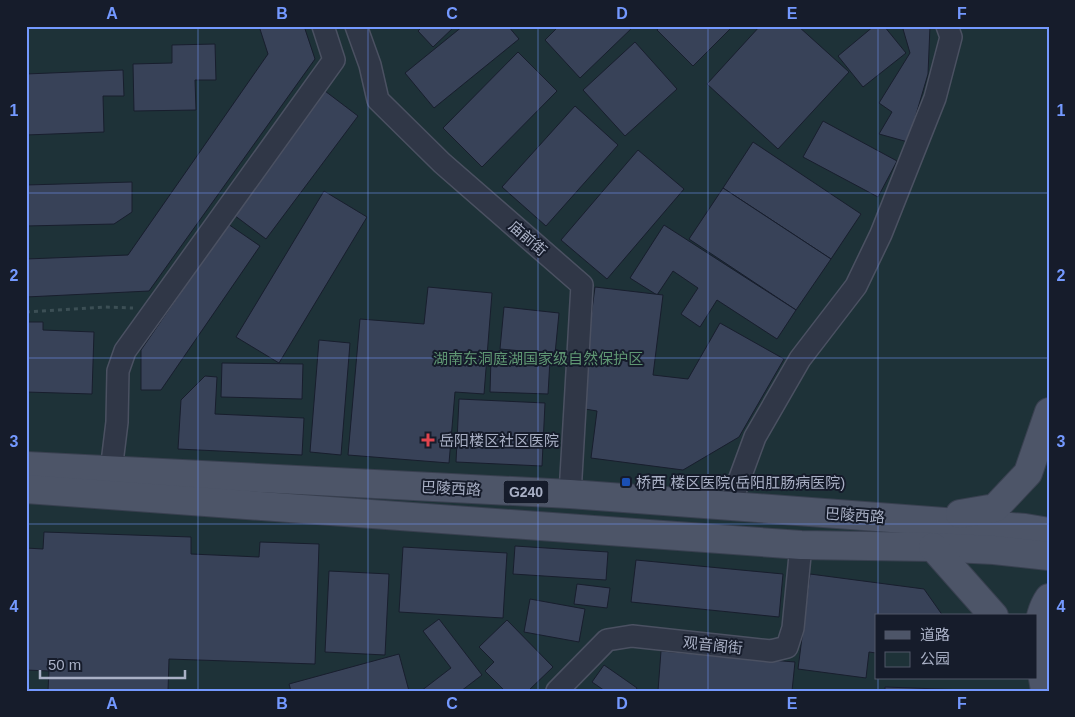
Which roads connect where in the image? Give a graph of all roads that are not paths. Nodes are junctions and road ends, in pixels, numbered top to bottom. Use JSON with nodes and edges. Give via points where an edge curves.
{"nodes":[{"id":1,"x":323,"y":26,"type":"edge"},
{"id":2,"x":356,"y":26,"type":"edge"},
{"id":3,"x":947,"y":26,"type":"edge"},
{"id":4,"x":1049,"y":412,"type":"edge"},
{"id":5,"x":1049,"y":457,"type":"edge"},
{"id":6,"x":26,"y":466,"type":"edge"},
{"id":7,"x":111,"y":470,"type":"junction"},
{"id":8,"x":1049,"y":474,"type":"edge"},
{"id":9,"x":26,"y":489,"type":"edge"},
{"id":10,"x":570,"y":494,"type":"junction"},
{"id":11,"x":730,"y":505,"type":"junction"},
{"id":12,"x":926,"y":520,"type":"junction"},
{"id":13,"x":1037,"y":530,"type":"edge"},
{"id":14,"x":801,"y":545,"type":"junction"},
{"id":15,"x":933,"y":547,"type":"junction"},
{"id":16,"x":1049,"y":556,"type":"edge"},
{"id":17,"x":1049,"y":598,"type":"edge"},
{"id":18,"x":992,"y":614,"type":"edge"},
{"id":19,"x":1034,"y":680,"type":"edge"},
{"id":20,"x":557,"y":691,"type":"edge"},
{"id":21,"x":1041,"y":691,"type":"edge"},
{"id":22,"x":1045,"y":691,"type":"edge"}],
"edges":[{"from":1,"to":7,"type":"street","via":[[334,60],[125,351],[118,371],[117,422]]},
{"from":2,"to":10,"type":"street","name":"庙前街","via":[[378,100],[442,163],[582,285]]},
{"from":3,"to":11,"type":"street","via":[[951,37],[935,98],[881,234],[856,286],[800,359],[755,437]]},
{"from":4,"to":12,"type":"main road","via":[[1028,473],[995,508]]},
{"from":5,"to":8,"type":"main road"},
{"from":6,"to":7,"type":"main road","name":"巴陵西路","number":"G240"},
{"from":7,"to":10,"type":"main road","name":"巴陵西路","number":"G240"},
{"from":9,"to":14,"type":"main road","name":"巴陵西路","number":"G240"},
{"from":10,"to":11,"type":"main road","name":"巴陵西路","number":"G240"},
{"from":11,"to":12,"type":"main road","name":"巴陵西路","number":"G240"},
{"from":12,"to":13,"type":"main road","name":"巴陵西路","number":"G240"},
{"from":14,"to":15,"type":"main road","name":"巴陵西路","number":"G240"},
{"from":14,"to":20,"type":"street","name":"观音阁街","via":[[793,628],[787,647],[771,651],[632,636],[606,640]]},
{"from":15,"to":16,"type":"main road","name":"巴陵西路","number":"G240"},
{"from":15,"to":18,"type":"main road"},
{"from":17,"to":22,"type":"main road","via":[[1043,606],[1039,626]]},
{"from":19,"to":21,"type":"main road"}]}
